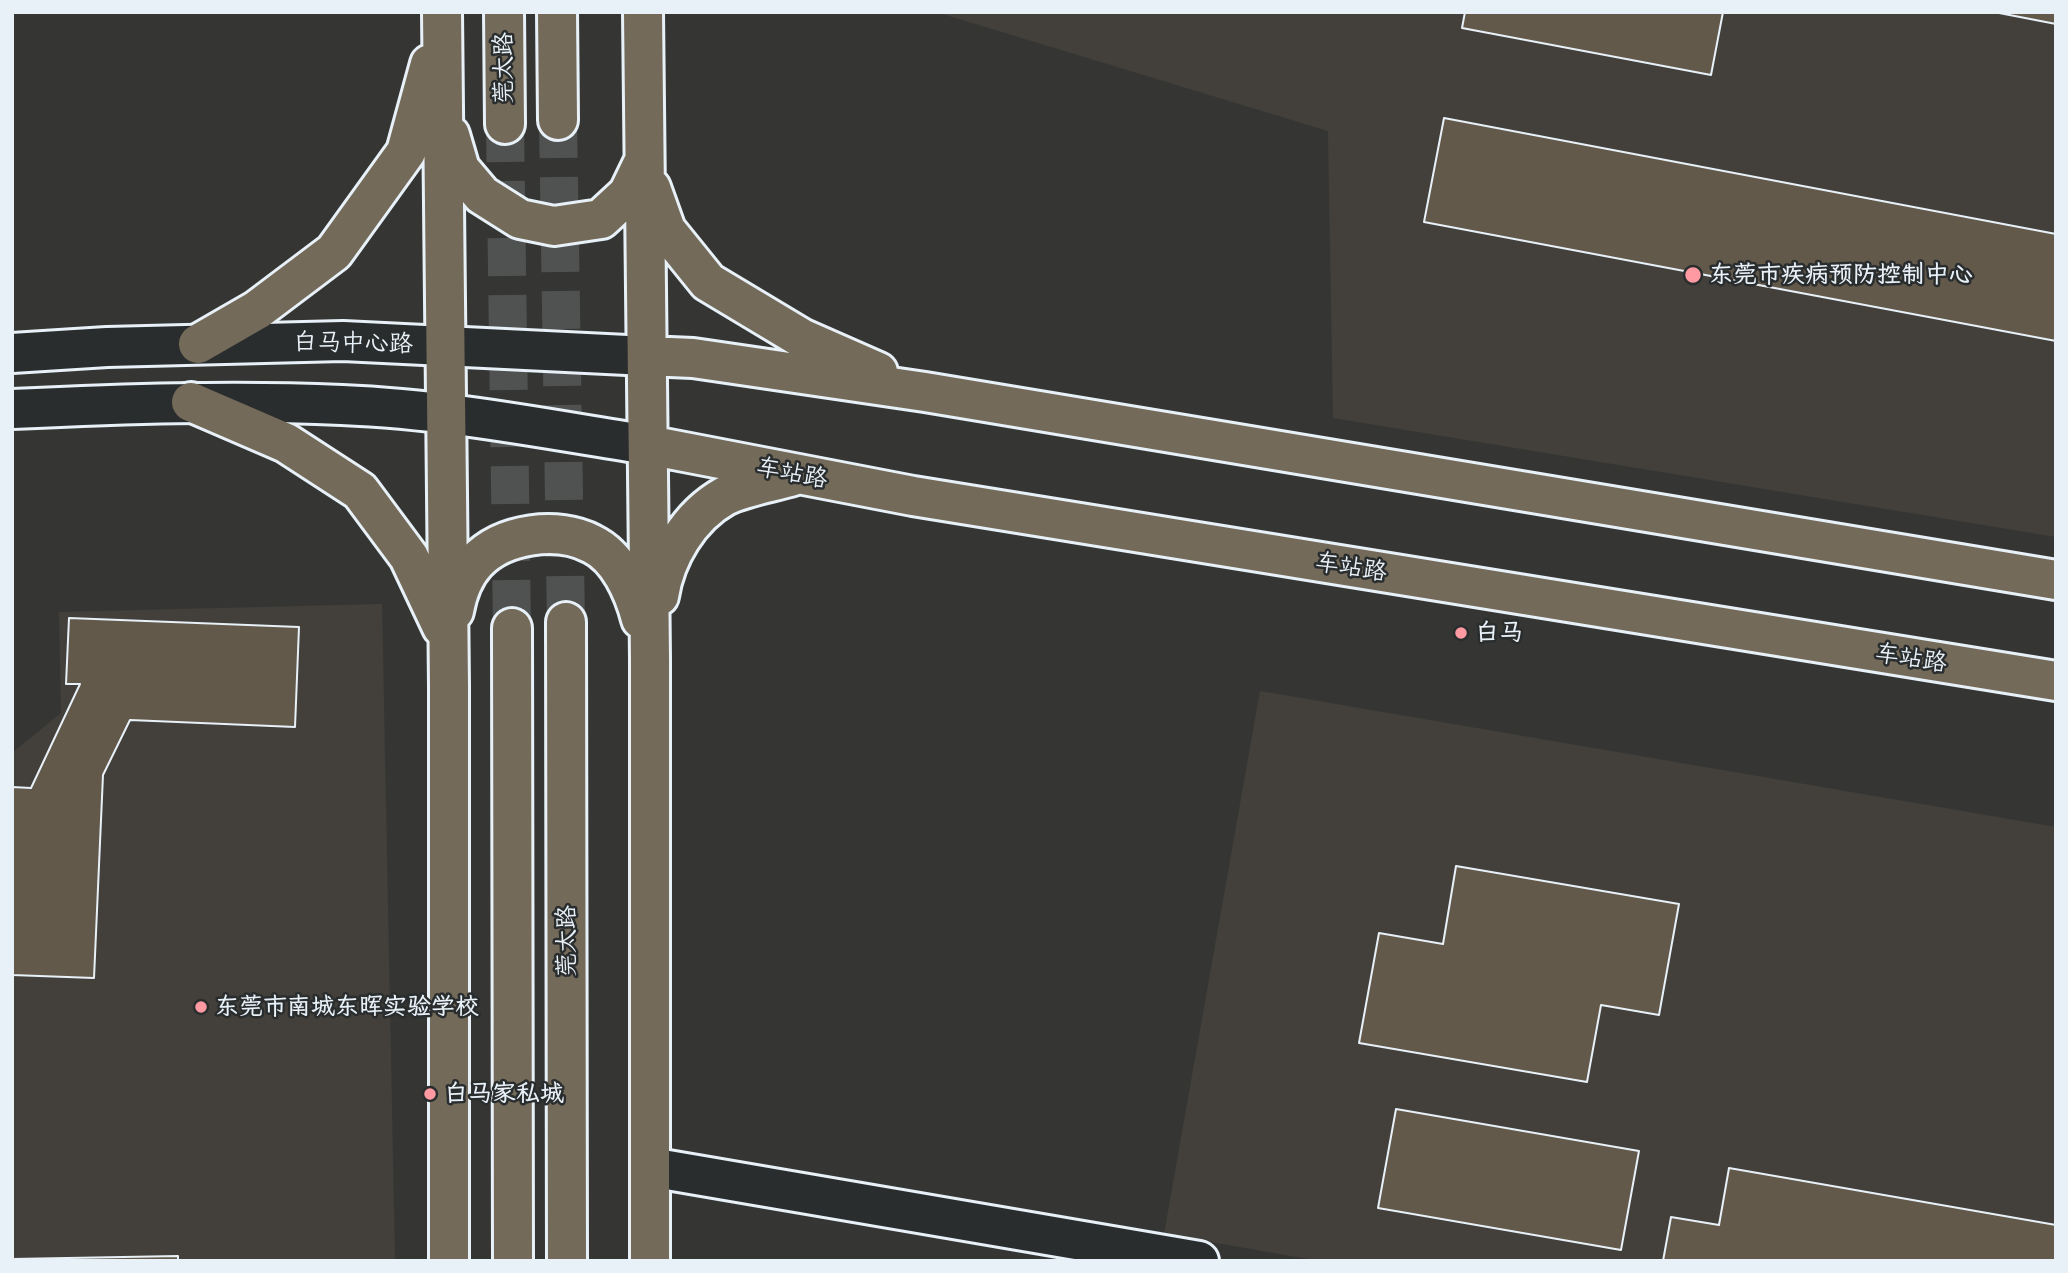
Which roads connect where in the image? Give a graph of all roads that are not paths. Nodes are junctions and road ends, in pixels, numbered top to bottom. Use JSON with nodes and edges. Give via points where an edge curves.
{"nodes":[{"id":1,"x":504,"y":12,"type":"edge"},
{"id":2,"x":557,"y":12,"type":"edge"},
{"id":3,"x":643,"y":12,"type":"edge"},
{"id":4,"x":442,"y":17,"type":"edge"},
{"id":5,"x":443,"y":111,"type":"junction"},
{"id":6,"x":558,"y":120,"type":"tunnel mouth"},
{"id":7,"x":505,"y":124,"type":"tunnel mouth"},
{"id":8,"x":643,"y":163,"type":"junction"},
{"id":9,"x":198,"y":344,"type":"junction"},
{"id":10,"x":445,"y":346,"type":"junction"},
{"id":11,"x":12,"y":353,"type":"edge"},
{"id":12,"x":647,"y":356,"type":"junction"},
{"id":13,"x":925,"y":392,"type":"junction"},
{"id":14,"x":191,"y":402,"type":"junction"},
{"id":15,"x":12,"y":409,"type":"edge"},
{"id":16,"x":446,"y":414,"type":"junction"},
{"id":17,"x":648,"y":445,"type":"junction"},
{"id":18,"x":798,"y":474,"type":"junction"},
{"id":19,"x":2056,"y":580,"type":"edge"},
{"id":20,"x":566,"y":622,"type":"tunnel mouth"},
{"id":21,"x":512,"y":628,"type":"tunnel mouth"},
{"id":22,"x":448,"y":640,"type":"junction"},
{"id":23,"x":650,"y":659,"type":"junction"},
{"id":24,"x":2056,"y":681,"type":"edge"},
{"id":25,"x":650,"y":1167,"type":"junction"},
{"id":26,"x":449,"y":1261,"type":"edge"},
{"id":27,"x":513,"y":1261,"type":"edge"},
{"id":28,"x":568,"y":1261,"type":"edge"},
{"id":29,"x":650,"y":1261,"type":"edge"},
{"id":30,"x":1199,"y":1261,"type":"edge"}],
"edges":[{"from":1,"to":7,"type":"main road","name":"莞太路"},
{"from":2,"to":6,"type":"main road"},
{"from":3,"to":8,"type":"main road"},
{"from":4,"to":5,"type":"main road"},
{"from":4,"to":9,"type":"main road","via":[[406,152],[334,252],[257,310]]},
{"from":5,"to":8,"type":"main road","via":[[460,169],[482,195],[520,219],[554,226],[601,219],[628,194]]},
{"from":5,"to":10,"type":"main road"},
{"from":8,"to":12,"type":"main road"},
{"from":8,"to":13,"type":"main road","via":[[666,230],[708,282],[803,339]]},
{"from":9,"to":10,"type":"street","name":"白马中心路","via":[[343,341]]},
{"from":9,"to":11,"type":"street","name":"白马中心路"},
{"from":10,"to":12,"type":"street","name":"白马中心路"},
{"from":10,"to":16,"type":"main road"},
{"from":12,"to":13,"type":"main road","name":"白马中心路","via":[[693,358]]},
{"from":12,"to":17,"type":"main road"},
{"from":13,"to":19,"type":"main road"},
{"from":14,"to":15,"type":"street"},
{"from":14,"to":16,"type":"street","via":[[343,405]]},
{"from":14,"to":22,"type":"main road","via":[[286,443],[360,492],[409,557]]},
{"from":16,"to":17,"type":"street"},
{"from":16,"to":22,"type":"main road"},
{"from":17,"to":18,"type":"main road","name":"车站路"},
{"from":17,"to":23,"type":"main road"},
{"from":18,"to":23,"type":"main road","via":[[726,496],[689,524],[662,576]]},
{"from":18,"to":24,"type":"main road","name":"车站路"},
{"from":20,"to":28,"type":"main road","name":"莞太路"},
{"from":21,"to":27,"type":"main road"},
{"from":22,"to":23,"type":"main road","via":[[458,591],[476,562],[504,543],[538,534],[568,534],[594,544],[623,572],[636,601]]},
{"from":22,"to":26,"type":"main road"},
{"from":23,"to":25,"type":"main road"},
{"from":25,"to":29,"type":"main road"},
{"from":25,"to":30,"type":"street"}]}
